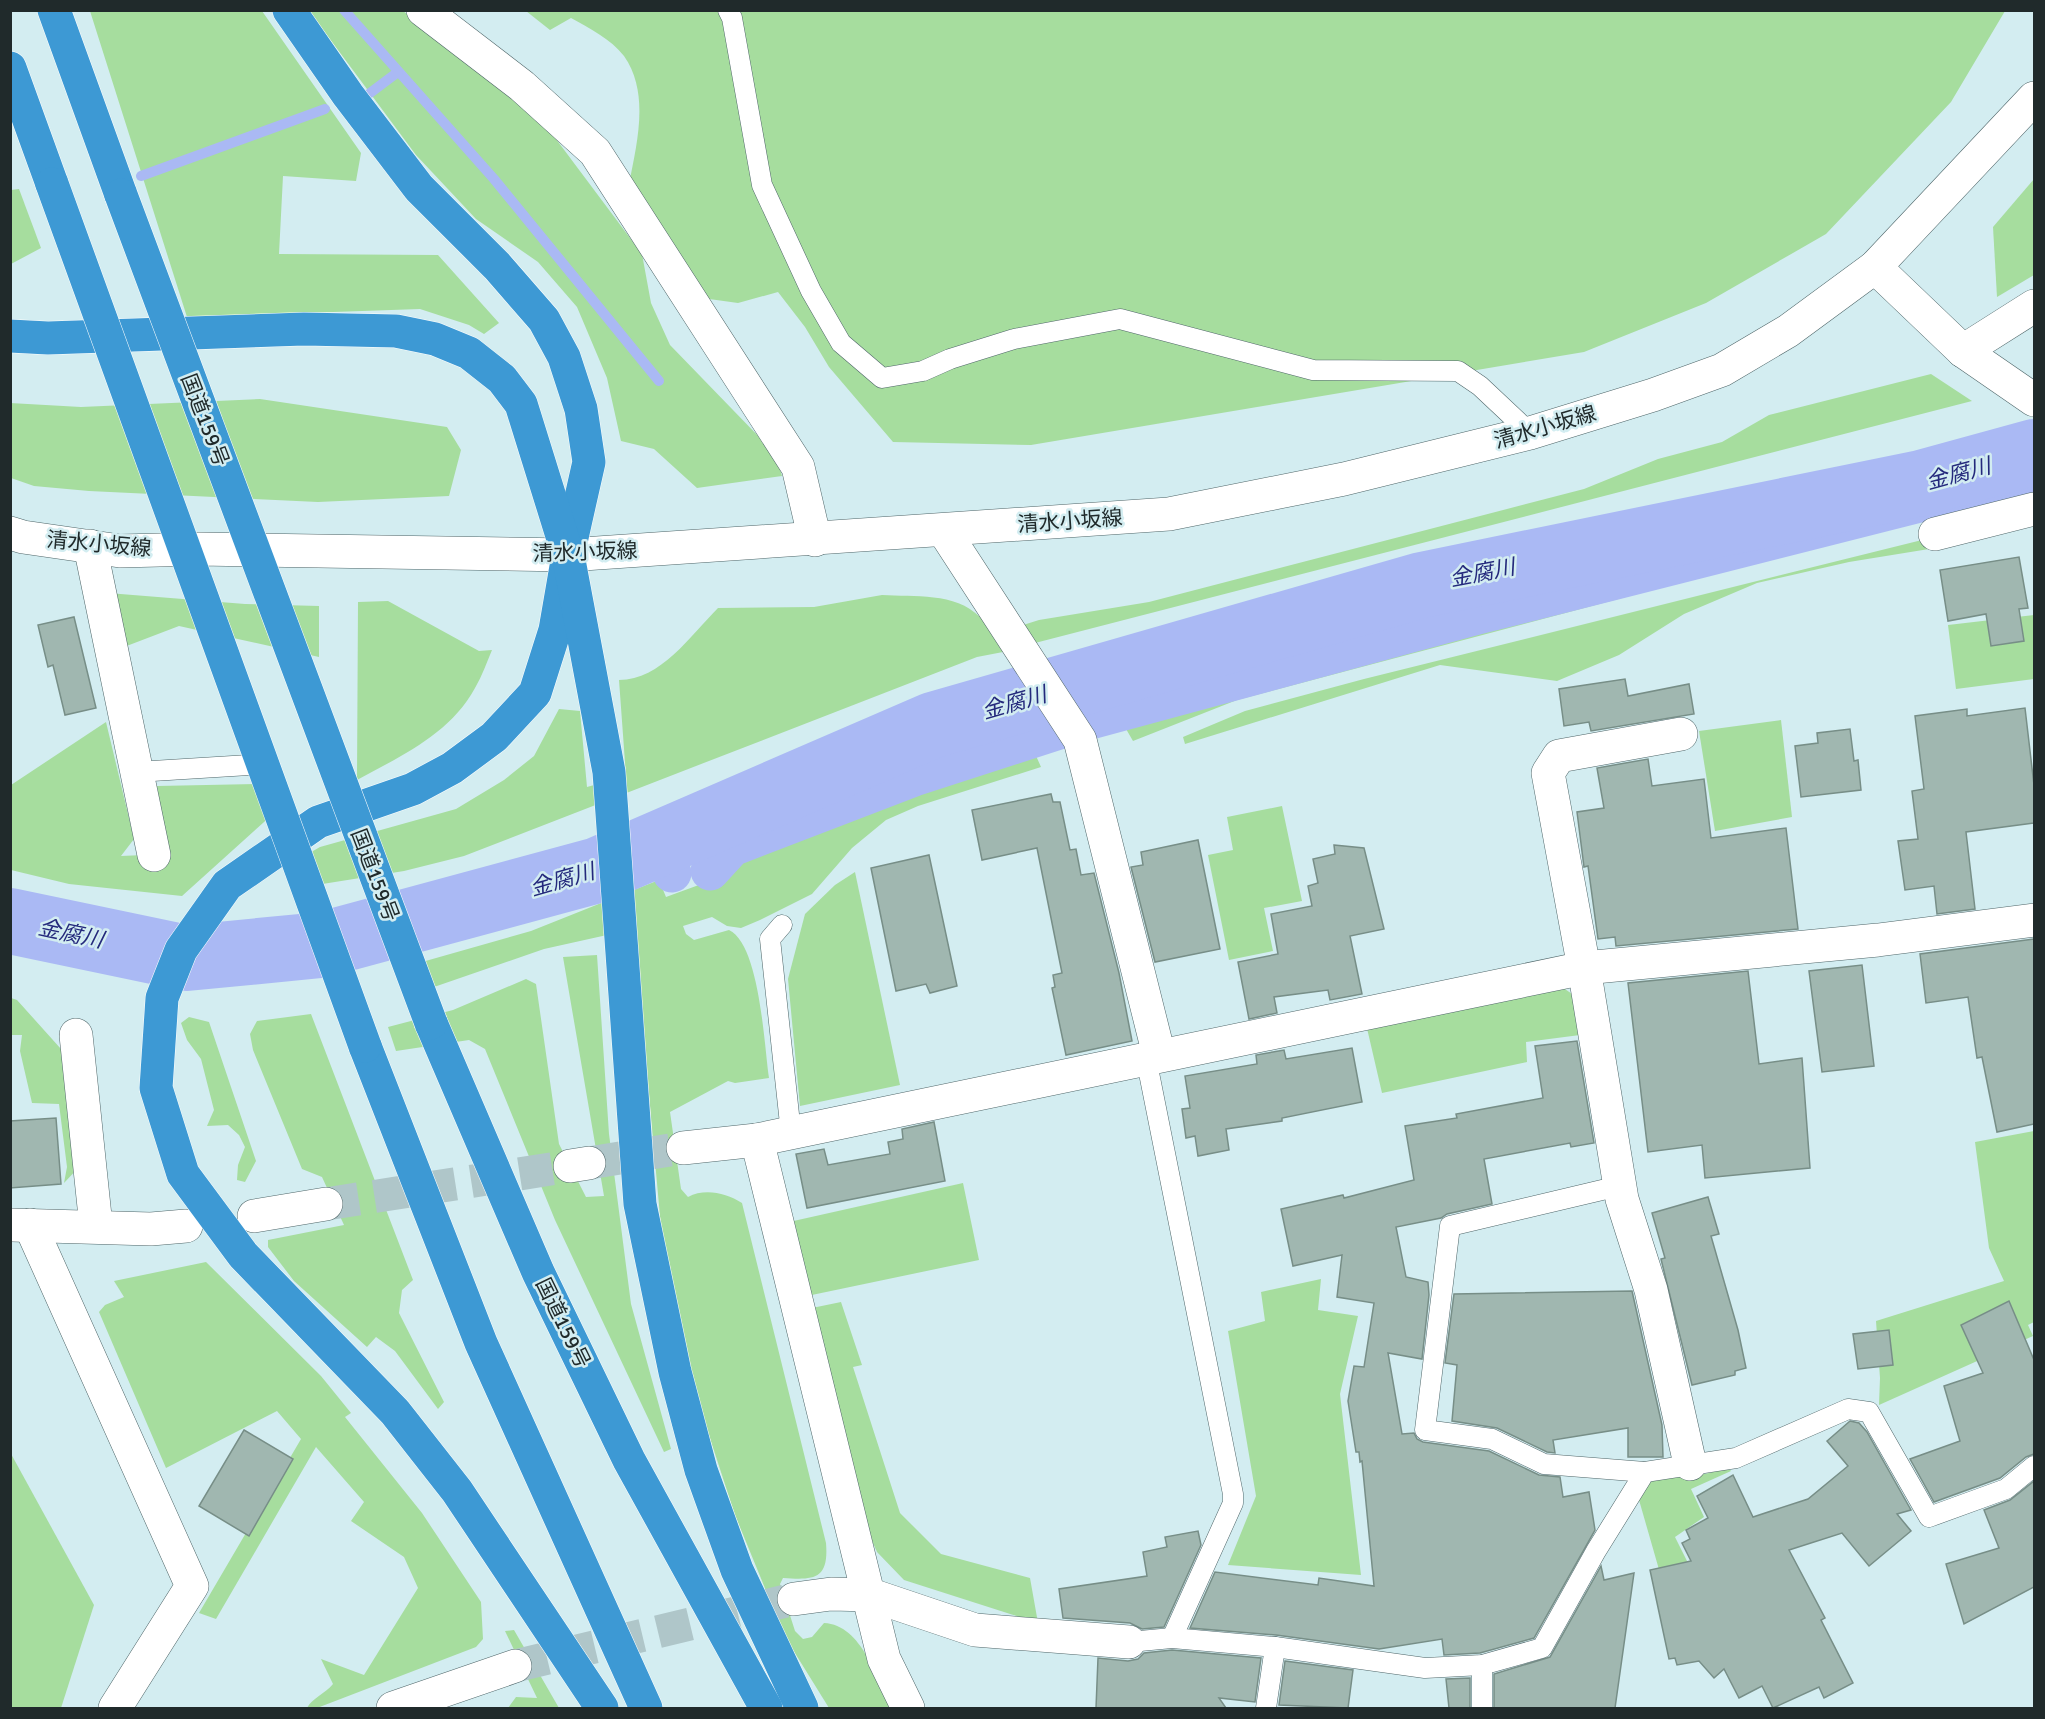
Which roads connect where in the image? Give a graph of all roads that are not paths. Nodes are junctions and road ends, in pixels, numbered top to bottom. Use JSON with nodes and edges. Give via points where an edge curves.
{"nodes":[{"id":1,"x":54,"y":10,"type":"edge"},
{"id":2,"x":289,"y":10,"type":"edge"},
{"id":3,"x":423,"y":10,"type":"edge"},
{"id":4,"x":728,"y":10,"type":"edge"},
{"id":5,"x":10,"y":68,"type":"edge"},
{"id":6,"x":2034,"y":98,"type":"edge"},
{"id":7,"x":1875,"y":267,"type":"junction"},
{"id":8,"x":2034,"y":306,"type":"edge"},
{"id":9,"x":10,"y":336,"type":"edge"},
{"id":10,"x":1964,"y":351,"type":"junction"},
{"id":11,"x":2028,"y":396,"type":"edge"},
{"id":12,"x":1530,"y":433,"type":"junction"},
{"id":13,"x":2034,"y":509,"type":"edge"},
{"id":14,"x":944,"y":531,"type":"junction"},
{"id":15,"x":10,"y":533,"type":"edge"},
{"id":16,"x":1935,"y":534,"type":"dead end"},
{"id":17,"x":815,"y":540,"type":"junction"},
{"id":18,"x":90,"y":546,"type":"junction"},
{"id":19,"x":568,"y":555,"type":"junction"},
{"id":20,"x":1682,"y":734,"type":"dead end"},
{"id":21,"x":249,"y":765,"type":"dead end"},
{"id":22,"x":136,"y":772,"type":"junction"},
{"id":23,"x":154,"y":855,"type":"dead end"},
{"id":24,"x":2034,"y":920,"type":"edge"},
{"id":25,"x":782,"y":925,"type":"dead end"},
{"id":26,"x":1584,"y":968,"type":"junction"},
{"id":27,"x":76,"y":1035,"type":"dead end"},
{"id":28,"x":1152,"y":1056,"type":"junction"},
{"id":29,"x":791,"y":1132,"type":"junction"},
{"id":30,"x":757,"y":1140,"type":"junction"},
{"id":31,"x":683,"y":1148,"type":"tunnel mouth"},
{"id":32,"x":1619,"y":1186,"type":"junction"},
{"id":33,"x":326,"y":1204,"type":"tunnel mouth"},
{"id":34,"x":254,"y":1216,"type":"dead end"},
{"id":35,"x":20,"y":1225,"type":"edge"},
{"id":36,"x":96,"y":1226,"type":"junction"},
{"id":37,"x":186,"y":1226,"type":"dead end"},
{"id":38,"x":1690,"y":1464,"type":"junction"},
{"id":39,"x":2034,"y":1466,"type":"edge"},
{"id":40,"x":1645,"y":1472,"type":"junction"},
{"id":41,"x":871,"y":1595,"type":"junction"},
{"id":42,"x":794,"y":1599,"type":"tunnel mouth"},
{"id":43,"x":1172,"y":1638,"type":"junction"},
{"id":44,"x":1128,"y":1642,"type":"joint"},
{"id":45,"x":1275,"y":1647,"type":"junction"},
{"id":46,"x":1482,"y":1665,"type":"junction"},
{"id":47,"x":515,"y":1666,"type":"tunnel mouth"},
{"id":48,"x":456,"y":1700,"type":"edge"},
{"id":49,"x":115,"y":1708,"type":"edge"},
{"id":50,"x":393,"y":1708,"type":"edge"},
{"id":51,"x":602,"y":1708,"type":"edge"},
{"id":52,"x":646,"y":1708,"type":"edge"},
{"id":53,"x":766,"y":1708,"type":"edge"},
{"id":54,"x":802,"y":1708,"type":"edge"},
{"id":55,"x":908,"y":1708,"type":"edge"},
{"id":56,"x":1266,"y":1708,"type":"edge"},
{"id":57,"x":1482,"y":1708,"type":"edge"}],
"edges":[{"from":1,"to":53,"type":"highway","name":"国道159号","bridge":true,"via":[[431,1023],[538,1272],[629,1460]]},
{"from":2,"to":19,"type":"highway","via":[[419,188],[497,266],[544,320],[564,357],[581,409],[589,462]]},
{"from":3,"to":17,"type":"street","via":[[522,86],[595,152],[798,466]]},
{"from":4,"to":12,"type":"lane","via":[[762,185],[811,291],[841,343],[882,378],[923,372],[950,358],[1014,339],[1120,319],[1312,370],[1458,371]]},
{"from":5,"to":52,"type":"highway","bridge":true,"via":[[365,1046],[481,1343]]},
{"from":6,"to":7,"type":"street","name":"清水小坂線"},
{"from":7,"to":10,"type":"street"},
{"from":7,"to":12,"type":"street","name":"清水小坂線","via":[[1788,331],[1722,370]]},
{"from":8,"to":10,"type":"street"},
{"from":9,"to":19,"type":"highway","via":[[304,329],[396,331],[435,339],[469,353],[502,379],[520,404]]},
{"from":10,"to":11,"type":"street"},
{"from":12,"to":14,"type":"street","name":"清水小坂線","via":[[1344,479],[1169,514]]},
{"from":13,"to":16,"type":"street"},
{"from":14,"to":17,"type":"street","name":"清水小坂線"},
{"from":14,"to":28,"type":"street","via":[[1080,740]]},
{"from":15,"to":18,"type":"street","name":"清水小坂線"},
{"from":17,"to":19,"type":"street","name":"清水小坂線"},
{"from":18,"to":19,"type":"street","name":"清水小坂線","via":[[120,551]]},
{"from":18,"to":22,"type":"street"},
{"from":19,"to":51,"type":"highway","via":[[555,630],[535,693],[494,737],[452,768],[412,789],[318,822],[227,885],[181,950],[162,998],[156,1088],[183,1174],[243,1255],[395,1412],[457,1491]]},
{"from":19,"to":54,"type":"highway","via":[[609,772],[640,1204],[675,1372],[701,1470],[737,1570]]},
{"from":20,"to":26,"type":"street","via":[[1559,756],[1548,773]]},
{"from":21,"to":22,"type":"lane"},
{"from":22,"to":23,"type":"street"},
{"from":24,"to":26,"type":"street","via":[[1878,940]]},
{"from":25,"to":29,"type":"lane","via":[[770,939]]},
{"from":26,"to":28,"type":"street"},
{"from":26,"to":32,"type":"street"},
{"from":27,"to":36,"type":"street"},
{"from":28,"to":29,"type":"street"},
{"from":28,"to":43,"type":"lane","via":[[1233,1494],[1233,1503]]},
{"from":29,"to":30,"type":"street"},
{"from":30,"to":31,"type":"street"},
{"from":30,"to":41,"type":"street"},
{"from":32,"to":38,"type":"street","via":[[1651,1290]]},
{"from":32,"to":40,"type":"lane","via":[[1450,1226],[1425,1430],[1492,1439],[1544,1464]]},
{"from":33,"to":34,"type":"street"},
{"from":35,"to":36,"type":"street"},
{"from":35,"to":49,"type":"street","via":[[192,1586]]},
{"from":36,"to":37,"type":"street"},
{"from":38,"to":39,"type":"lane","via":[[1736,1458],[1848,1408],[1869,1412],[1929,1516],[2006,1489]]},
{"from":38,"to":40,"type":"lane"},
{"from":40,"to":46,"type":"lane","via":[[1542,1648]]},
{"from":41,"to":42,"type":"street","via":[[831,1593]]},
{"from":41,"to":44,"type":"street","via":[[975,1630]]},
{"from":41,"to":55,"type":"street","via":[[884,1659]]},
{"from":43,"to":44,"type":"lane"},
{"from":43,"to":45,"type":"lane"},
{"from":45,"to":46,"type":"lane","via":[[1425,1668]]},
{"from":45,"to":56,"type":"lane"},
{"from":46,"to":57,"type":"lane"},
{"from":47,"to":48,"type":"street"},
{"from":48,"to":50,"type":"street"}]}
